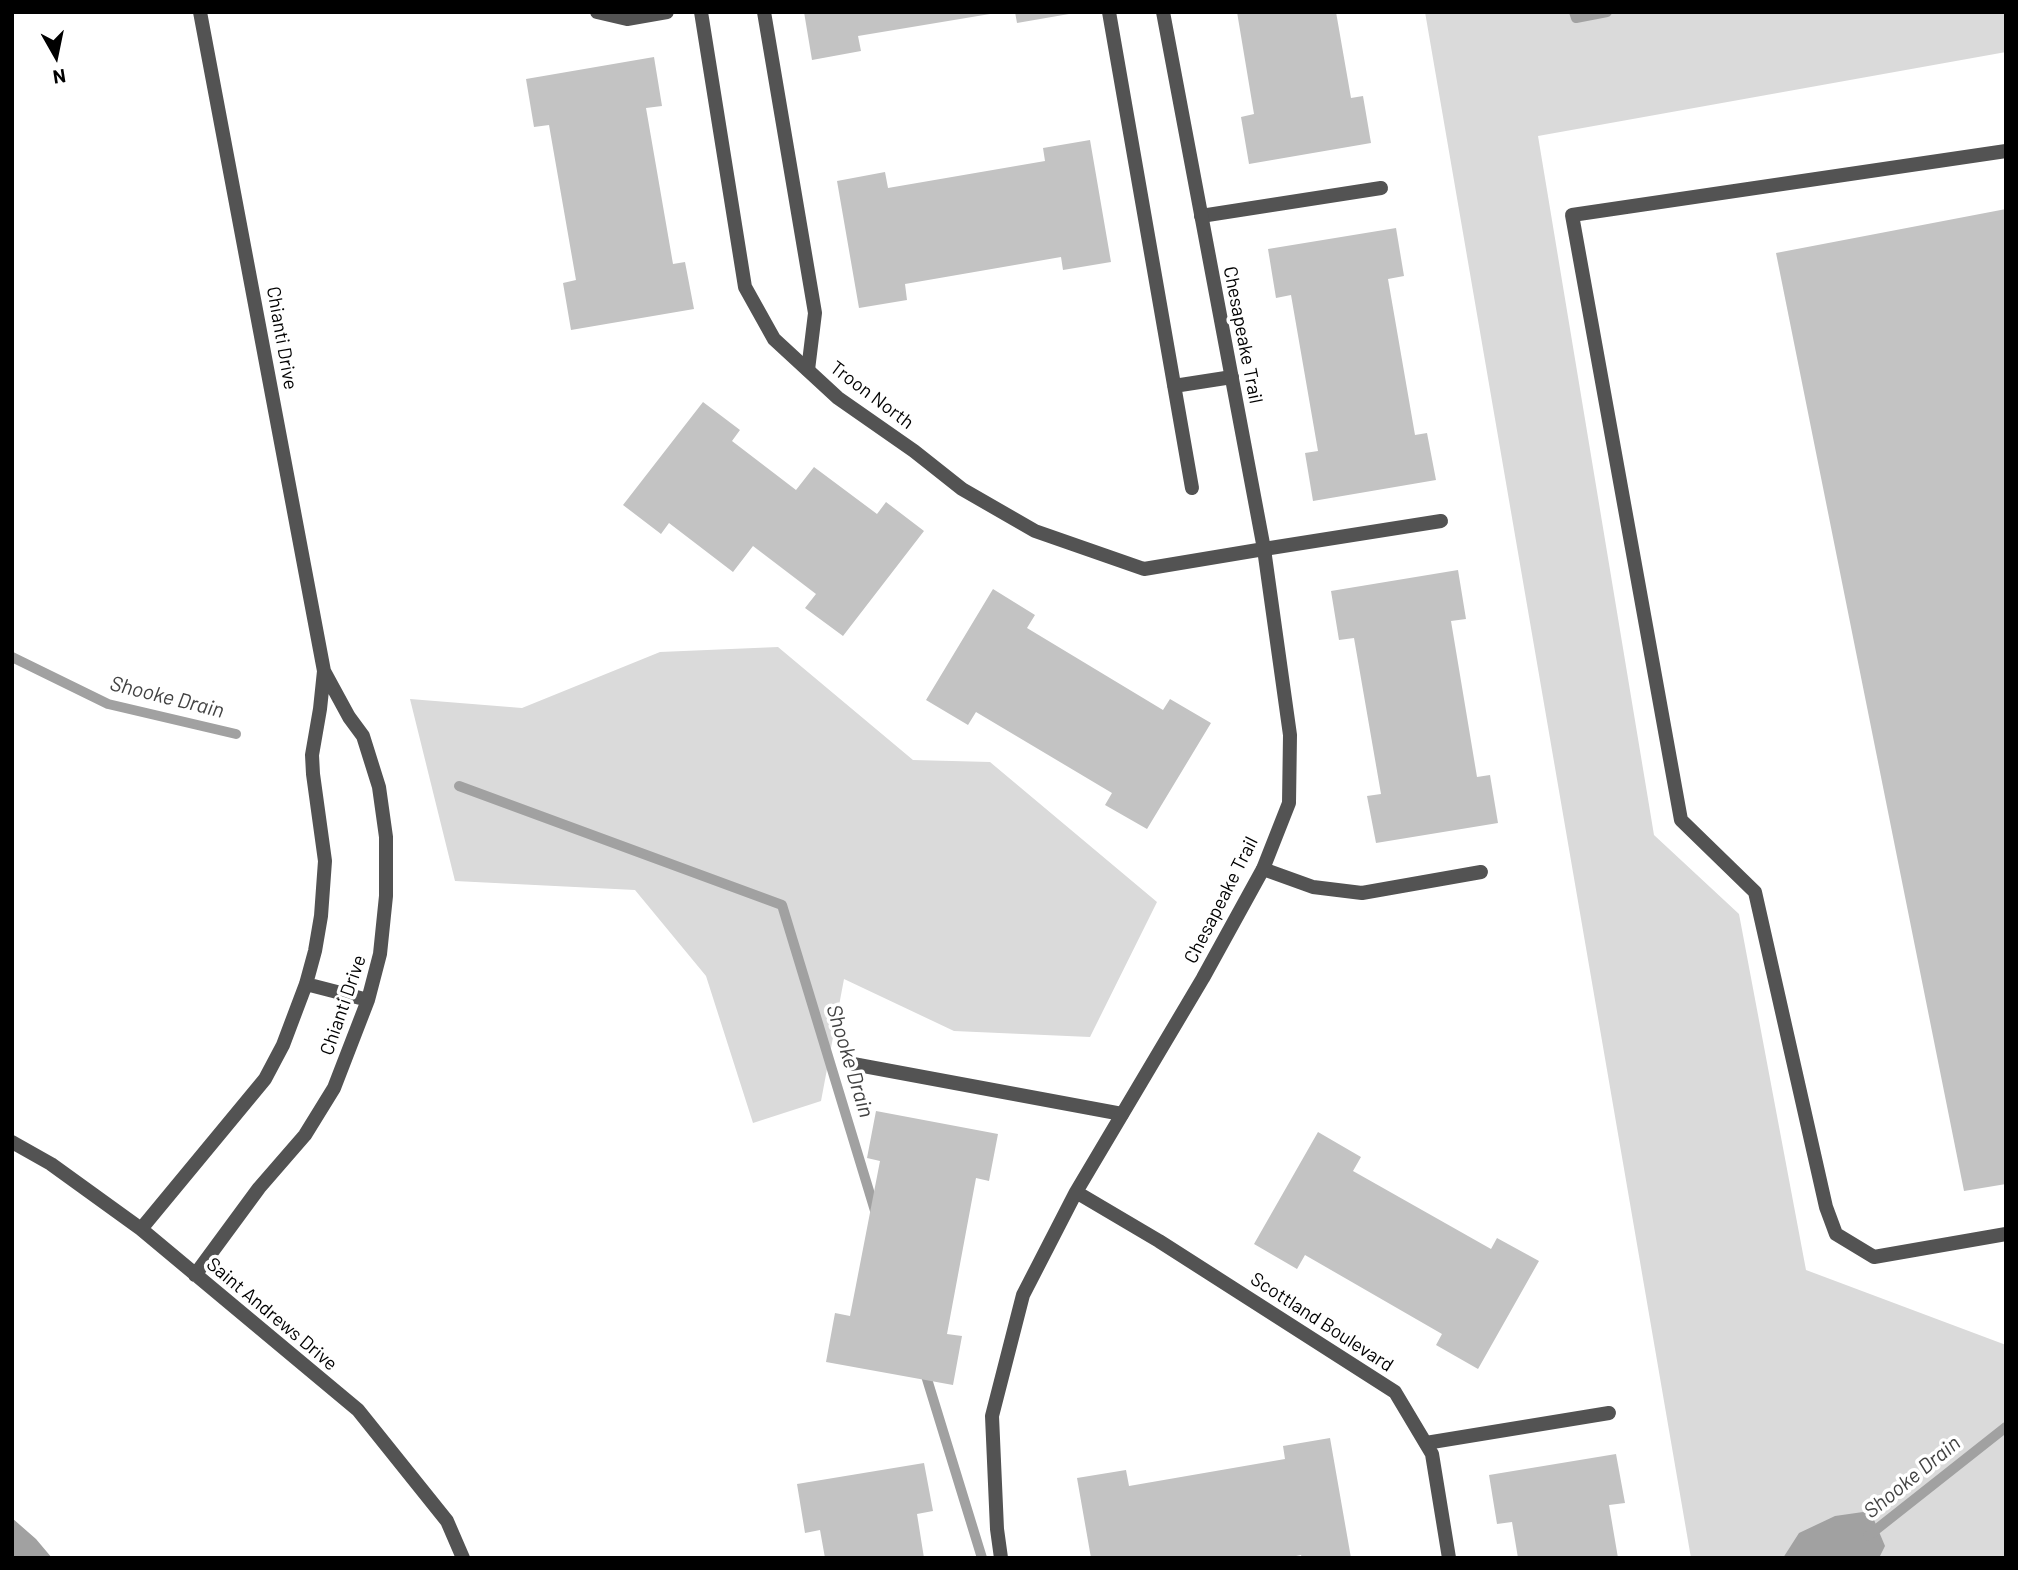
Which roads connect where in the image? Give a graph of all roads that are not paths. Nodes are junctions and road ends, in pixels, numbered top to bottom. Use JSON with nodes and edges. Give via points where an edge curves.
{"nodes":[{"id":1,"x":200,"y":12,"type":"edge"},
{"id":2,"x":597,"y":12,"type":"edge"},
{"id":3,"x":667,"y":12,"type":"edge"},
{"id":4,"x":701,"y":12,"type":"edge"},
{"id":5,"x":764,"y":12,"type":"edge"},
{"id":6,"x":1109,"y":12,"type":"edge"},
{"id":7,"x":1163,"y":12,"type":"edge"},
{"id":8,"x":2006,"y":151,"type":"edge"},
{"id":9,"x":1381,"y":188,"type":"dead end"},
{"id":10,"x":1201,"y":216,"type":"junction"},
{"id":11,"x":808,"y":370,"type":"junction"},
{"id":12,"x":1232,"y":377,"type":"junction"},
{"id":13,"x":1174,"y":386,"type":"junction"},
{"id":14,"x":1192,"y":488,"type":"dead end"},
{"id":15,"x":1441,"y":521,"type":"dead end"},
{"id":16,"x":1264,"y":549,"type":"junction"},
{"id":17,"x":324,"y":671,"type":"junction"},
{"id":18,"x":1263,"y":869,"type":"junction"},
{"id":19,"x":1481,"y":872,"type":"dead end"},
{"id":20,"x":306,"y":984,"type":"junction"},
{"id":21,"x":368,"y":1000,"type":"junction"},
{"id":22,"x":853,"y":1064,"type":"dead end"},
{"id":23,"x":1122,"y":1115,"type":"junction"},
{"id":24,"x":12,"y":1142,"type":"edge"},
{"id":25,"x":1076,"y":1192,"type":"junction"},
{"id":26,"x":141,"y":1229,"type":"junction"},
{"id":27,"x":2006,"y":1234,"type":"edge"},
{"id":28,"x":195,"y":1275,"type":"junction"},
{"id":29,"x":1609,"y":1413,"type":"dead end"},
{"id":30,"x":1426,"y":1443,"type":"junction"},
{"id":31,"x":463,"y":1558,"type":"edge"},
{"id":32,"x":1001,"y":1558,"type":"edge"},
{"id":33,"x":1449,"y":1558,"type":"edge"}],
"edges":[{"from":1,"to":17,"type":"street","name":"Chianti Drive"},
{"from":2,"to":3,"type":"street","via":[[627,19]]},
{"from":4,"to":11,"type":"street","name":"Troon North","via":[[745,287],[774,339]]},
{"from":5,"to":11,"type":"street","via":[[816,313]]},
{"from":6,"to":13,"type":"street"},
{"from":7,"to":10,"type":"street","name":"Chesapeake Trail"},
{"from":8,"to":27,"type":"street","via":[[1572,215],[1681,820],[1755,892],[1826,1207],[1836,1234],[1874,1256]]},
{"from":9,"to":10,"type":"street"},
{"from":10,"to":12,"type":"street","name":"Chesapeake Trail"},
{"from":11,"to":16,"type":"street","name":"Troon North","via":[[838,398],[962,489],[1035,531],[1144,569]]},
{"from":12,"to":13,"type":"street"},
{"from":12,"to":16,"type":"street","name":"Chesapeake Trail"},
{"from":13,"to":14,"type":"street"},
{"from":15,"to":16,"type":"street","name":"Troon North"},
{"from":16,"to":18,"type":"street","name":"Chesapeake Trail","via":[[1290,735],[1289,803]]},
{"from":17,"to":20,"type":"street","name":"Chianti Drive","via":[[312,755],[325,861],[321,916]]},
{"from":17,"to":21,"type":"street","name":"Chianti Drive","via":[[363,736],[379,787],[386,837],[380,954]]},
{"from":18,"to":19,"type":"street","via":[[1313,887],[1362,893]]},
{"from":18,"to":23,"type":"street","name":"Chesapeake Trail"},
{"from":20,"to":21,"type":"street"},
{"from":20,"to":26,"type":"street","name":"Chianti Drive","via":[[265,1079]]},
{"from":21,"to":28,"type":"street","name":"Chianti Drive","via":[[334,1088],[305,1135]]},
{"from":22,"to":23,"type":"street"},
{"from":23,"to":25,"type":"street","name":"Chesapeake Trail"},
{"from":24,"to":26,"type":"street","name":"Saint Andrews Drive","via":[[51,1164]]},
{"from":25,"to":30,"type":"street","name":"Scottland Boulevard","via":[[1395,1392]]},
{"from":25,"to":32,"type":"street","name":"Chesapeake Trail","via":[[1023,1295],[992,1416]]},
{"from":26,"to":28,"type":"street","name":"Saint Andrews Drive"},
{"from":28,"to":31,"type":"street","name":"Saint Andrews Drive","via":[[358,1410],[447,1521]]},
{"from":29,"to":30,"type":"street"},
{"from":30,"to":33,"type":"street","name":"Scottland Boulevard","via":[[1432,1454]]}]}
